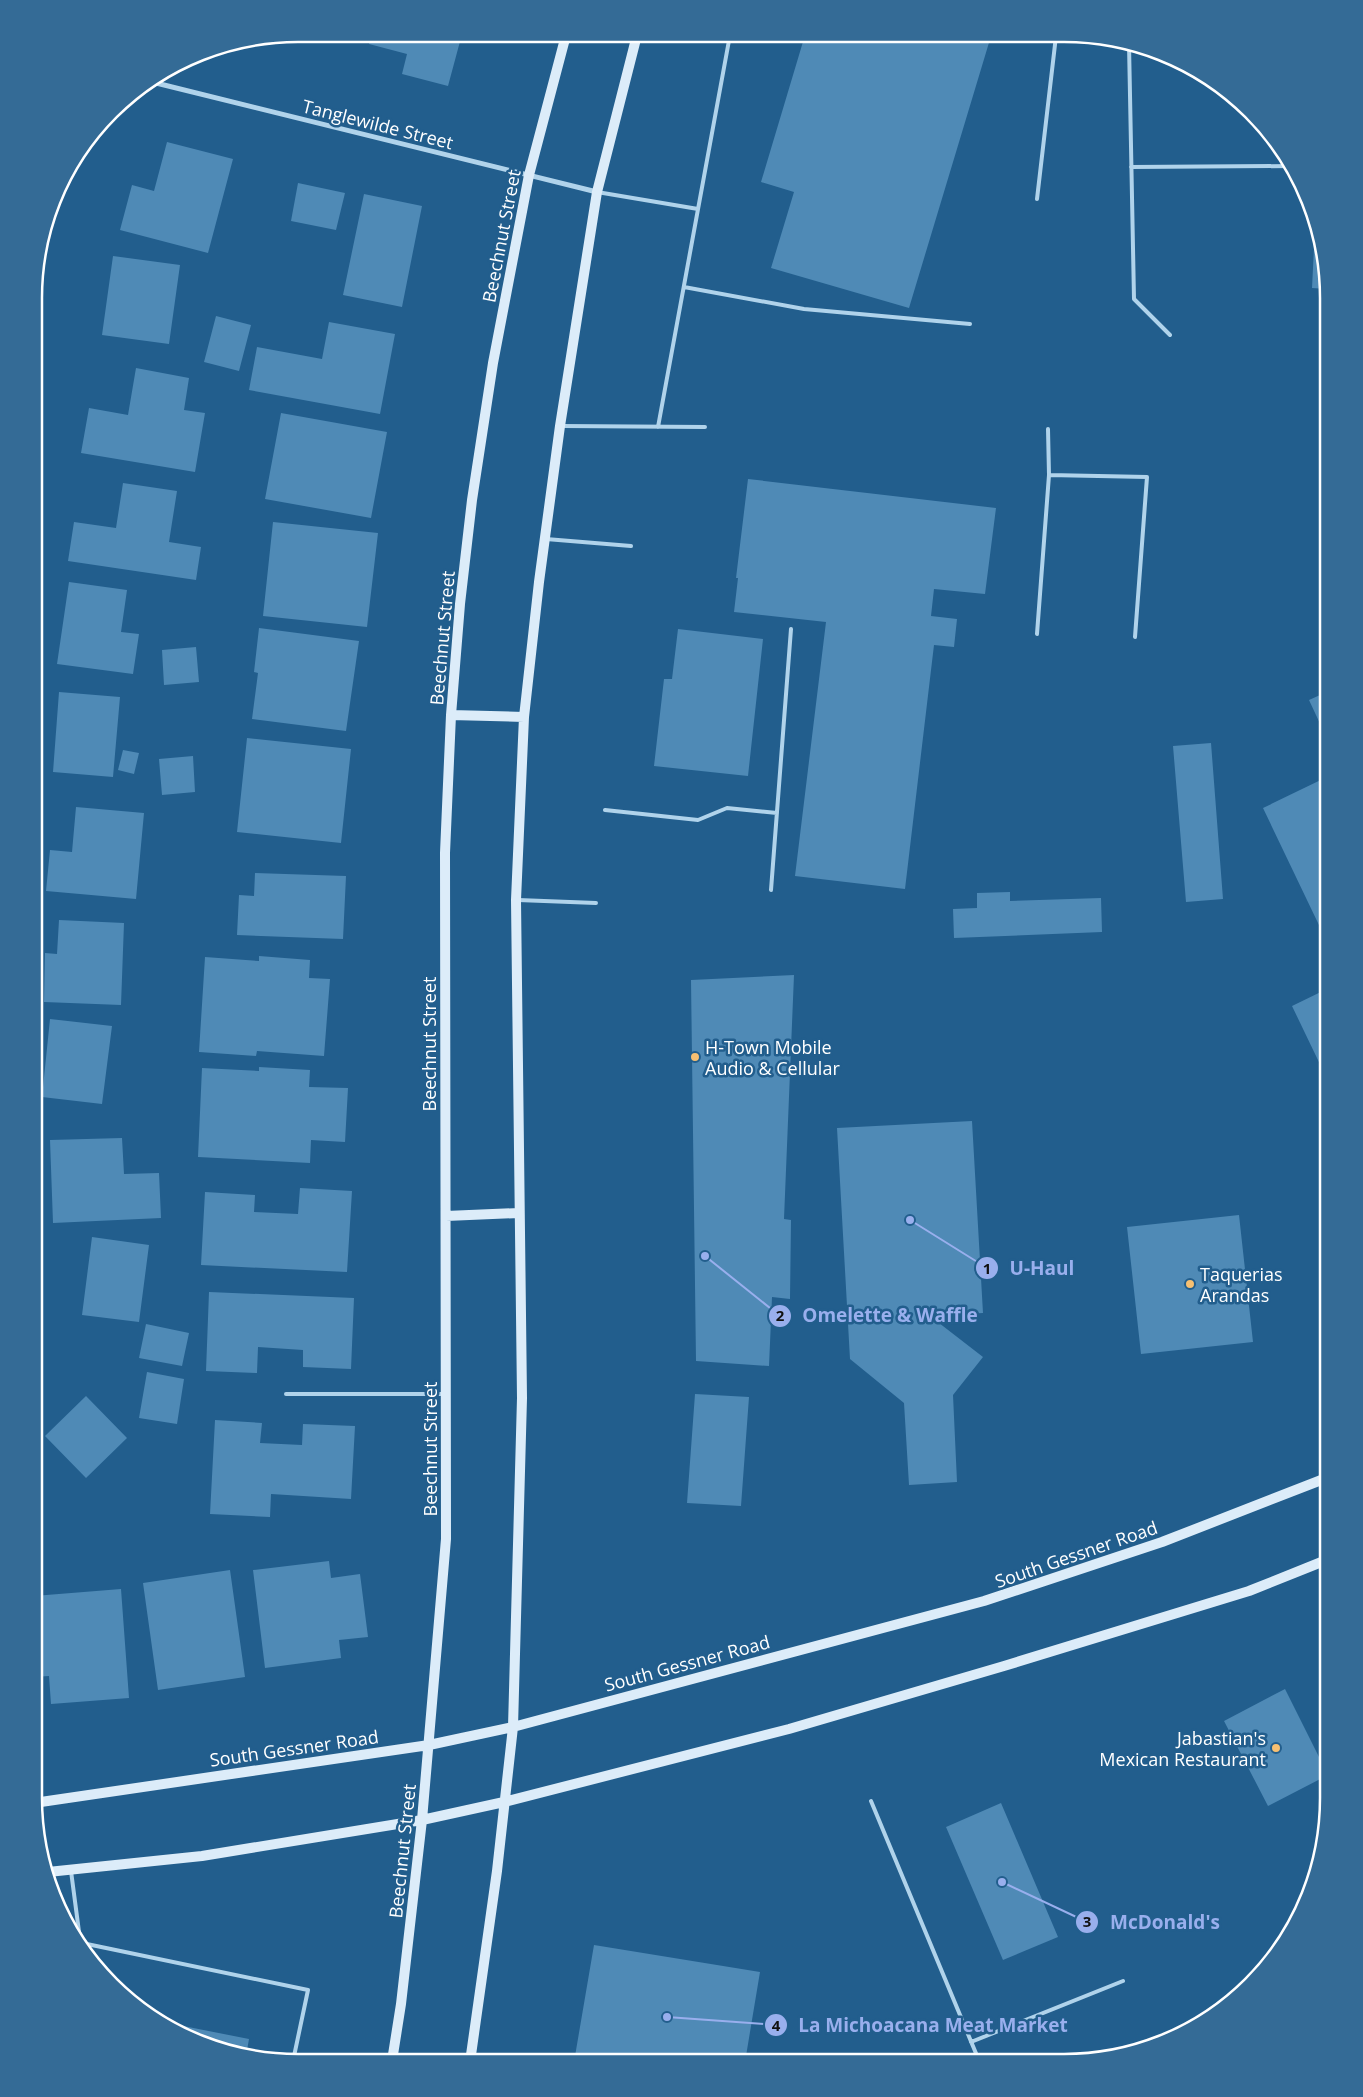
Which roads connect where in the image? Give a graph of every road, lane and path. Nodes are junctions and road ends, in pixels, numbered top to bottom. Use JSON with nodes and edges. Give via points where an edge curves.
{"nodes":[{"id":1,"x":564,"y":42,"type":"edge"},
{"id":2,"x":635,"y":42,"type":"edge"},
{"id":3,"x":729,"y":42,"type":"edge"},
{"id":4,"x":1055,"y":42,"type":"edge"},
{"id":5,"x":1129,"y":51,"type":"edge"},
{"id":6,"x":159,"y":84,"type":"edge"},
{"id":7,"x":1283,"y":166,"type":"edge"},
{"id":8,"x":1131,"y":167,"type":"junction"},
{"id":9,"x":529,"y":176,"type":"junction"},
{"id":10,"x":598,"y":192,"type":"junction"},
{"id":11,"x":1037,"y":199,"type":"dead end"},
{"id":12,"x":698,"y":209,"type":"junction"},
{"id":13,"x":684,"y":287,"type":"junction"},
{"id":14,"x":970,"y":324,"type":"dead end"},
{"id":15,"x":1170,"y":335,"type":"dead end"},
{"id":16,"x":560,"y":426,"type":"junction"},
{"id":17,"x":658,"y":426,"type":"junction"},
{"id":18,"x":705,"y":427,"type":"dead end"},
{"id":19,"x":1048,"y":429,"type":"dead end"},
{"id":20,"x":1049,"y":475,"type":"junction"},
{"id":21,"x":544,"y":539,"type":"junction"},
{"id":22,"x":631,"y":546,"type":"dead end"},
{"id":23,"x":791,"y":629,"type":"dead end"},
{"id":24,"x":1036,"y":634,"type":"dead end"},
{"id":25,"x":1135,"y":638,"type":"dead end"},
{"id":26,"x":451,"y":716,"type":"junction"},
{"id":27,"x":524,"y":717,"type":"junction"},
{"id":28,"x":605,"y":810,"type":"dead end"},
{"id":29,"x":777,"y":813,"type":"junction"},
{"id":30,"x":771,"y":890,"type":"dead end"},
{"id":31,"x":516,"y":900,"type":"junction"},
{"id":32,"x":596,"y":903,"type":"dead end"},
{"id":33,"x":518,"y":1213,"type":"junction"},
{"id":34,"x":446,"y":1216,"type":"junction"},
{"id":35,"x":286,"y":1394,"type":"dead end"},
{"id":36,"x":446,"y":1394,"type":"junction"},
{"id":37,"x":1320,"y":1481,"type":"edge"},
{"id":38,"x":1320,"y":1563,"type":"edge"},
{"id":39,"x":512,"y":1727,"type":"junction"},
{"id":40,"x":429,"y":1745,"type":"junction"},
{"id":41,"x":870,"y":1801,"type":"dead end"},
{"id":42,"x":42,"y":1802,"type":"edge"},
{"id":43,"x":504,"y":1802,"type":"junction"},
{"id":44,"x":422,"y":1820,"type":"junction"},
{"id":45,"x":70,"y":1870,"type":"junction"},
{"id":46,"x":53,"y":1872,"type":"edge"},
{"id":47,"x":79,"y":1930,"type":"edge"},
{"id":48,"x":90,"y":1947,"type":"edge"},
{"id":49,"x":1122,"y":1981,"type":"dead end"},
{"id":50,"x":971,"y":2042,"type":"junction"},
{"id":51,"x":294,"y":2054,"type":"edge"},
{"id":52,"x":393,"y":2054,"type":"edge"},
{"id":53,"x":471,"y":2054,"type":"edge"},
{"id":54,"x":976,"y":2054,"type":"edge"}],
"edges":[{"from":1,"to":9,"type":"main road","name":"Beechnut Street"},
{"from":2,"to":10,"type":"main road"},
{"from":3,"to":12,"type":"lane"},
{"from":4,"to":11,"type":"lane"},
{"from":5,"to":8,"type":"lane"},
{"from":6,"to":9,"type":"street","name":"Tanglewilde Street"},
{"from":7,"to":8,"type":"lane"},
{"from":8,"to":15,"type":"lane","via":[[1134,299]]},
{"from":9,"to":10,"type":"street","name":"Tanglewilde Street"},
{"from":9,"to":26,"type":"main road","name":"Beechnut Street","via":[[493,363],[474,490]]},
{"from":10,"to":12,"type":"lane"},
{"from":10,"to":16,"type":"main road"},
{"from":12,"to":13,"type":"lane"},
{"from":13,"to":14,"type":"lane","via":[[804,309]]},
{"from":13,"to":17,"type":"lane"},
{"from":16,"to":17,"type":"lane"},
{"from":16,"to":21,"type":"main road"},
{"from":17,"to":18,"type":"lane"},
{"from":19,"to":20,"type":"lane"},
{"from":20,"to":24,"type":"lane"},
{"from":20,"to":25,"type":"lane","via":[[1146,476]]},
{"from":21,"to":22,"type":"lane"},
{"from":21,"to":27,"type":"main road"},
{"from":23,"to":29,"type":"lane"},
{"from":26,"to":27,"type":"main road"},
{"from":26,"to":34,"type":"main road","name":"Beechnut Street","via":[[445,853]]},
{"from":27,"to":31,"type":"main road"},
{"from":28,"to":29,"type":"lane","via":[[698,820],[727,808]]},
{"from":29,"to":30,"type":"lane"},
{"from":31,"to":32,"type":"lane"},
{"from":31,"to":33,"type":"main road"},
{"from":33,"to":34,"type":"main road"},
{"from":33,"to":39,"type":"main road","via":[[522,1398]]},
{"from":34,"to":36,"type":"main road","name":"Beechnut Street"},
{"from":35,"to":36,"type":"lane"},
{"from":36,"to":40,"type":"main road","name":"Beechnut Street","via":[[446,1539]]},
{"from":37,"to":39,"type":"main road","name":"South Gessner Road","via":[[1162,1542],[984,1602]]},
{"from":38,"to":43,"type":"main road","via":[[1249,1591],[789,1730]]},
{"from":39,"to":40,"type":"main road","name":"South Gessner Road"},
{"from":39,"to":43,"type":"main road"},
{"from":40,"to":42,"type":"main road","name":"South Gessner Road"},
{"from":40,"to":44,"type":"main road","name":"Beechnut Street"},
{"from":41,"to":50,"type":"lane"},
{"from":43,"to":44,"type":"main road"},
{"from":43,"to":53,"type":"main road"},
{"from":44,"to":45,"type":"main road","via":[[202,1856]]},
{"from":44,"to":52,"type":"main road","name":"Beechnut Street"},
{"from":45,"to":46,"type":"main road"},
{"from":45,"to":47,"type":"lane"},
{"from":48,"to":51,"type":"lane","via":[[308,1990]]},
{"from":49,"to":50,"type":"lane"},
{"from":50,"to":54,"type":"lane"}]}
